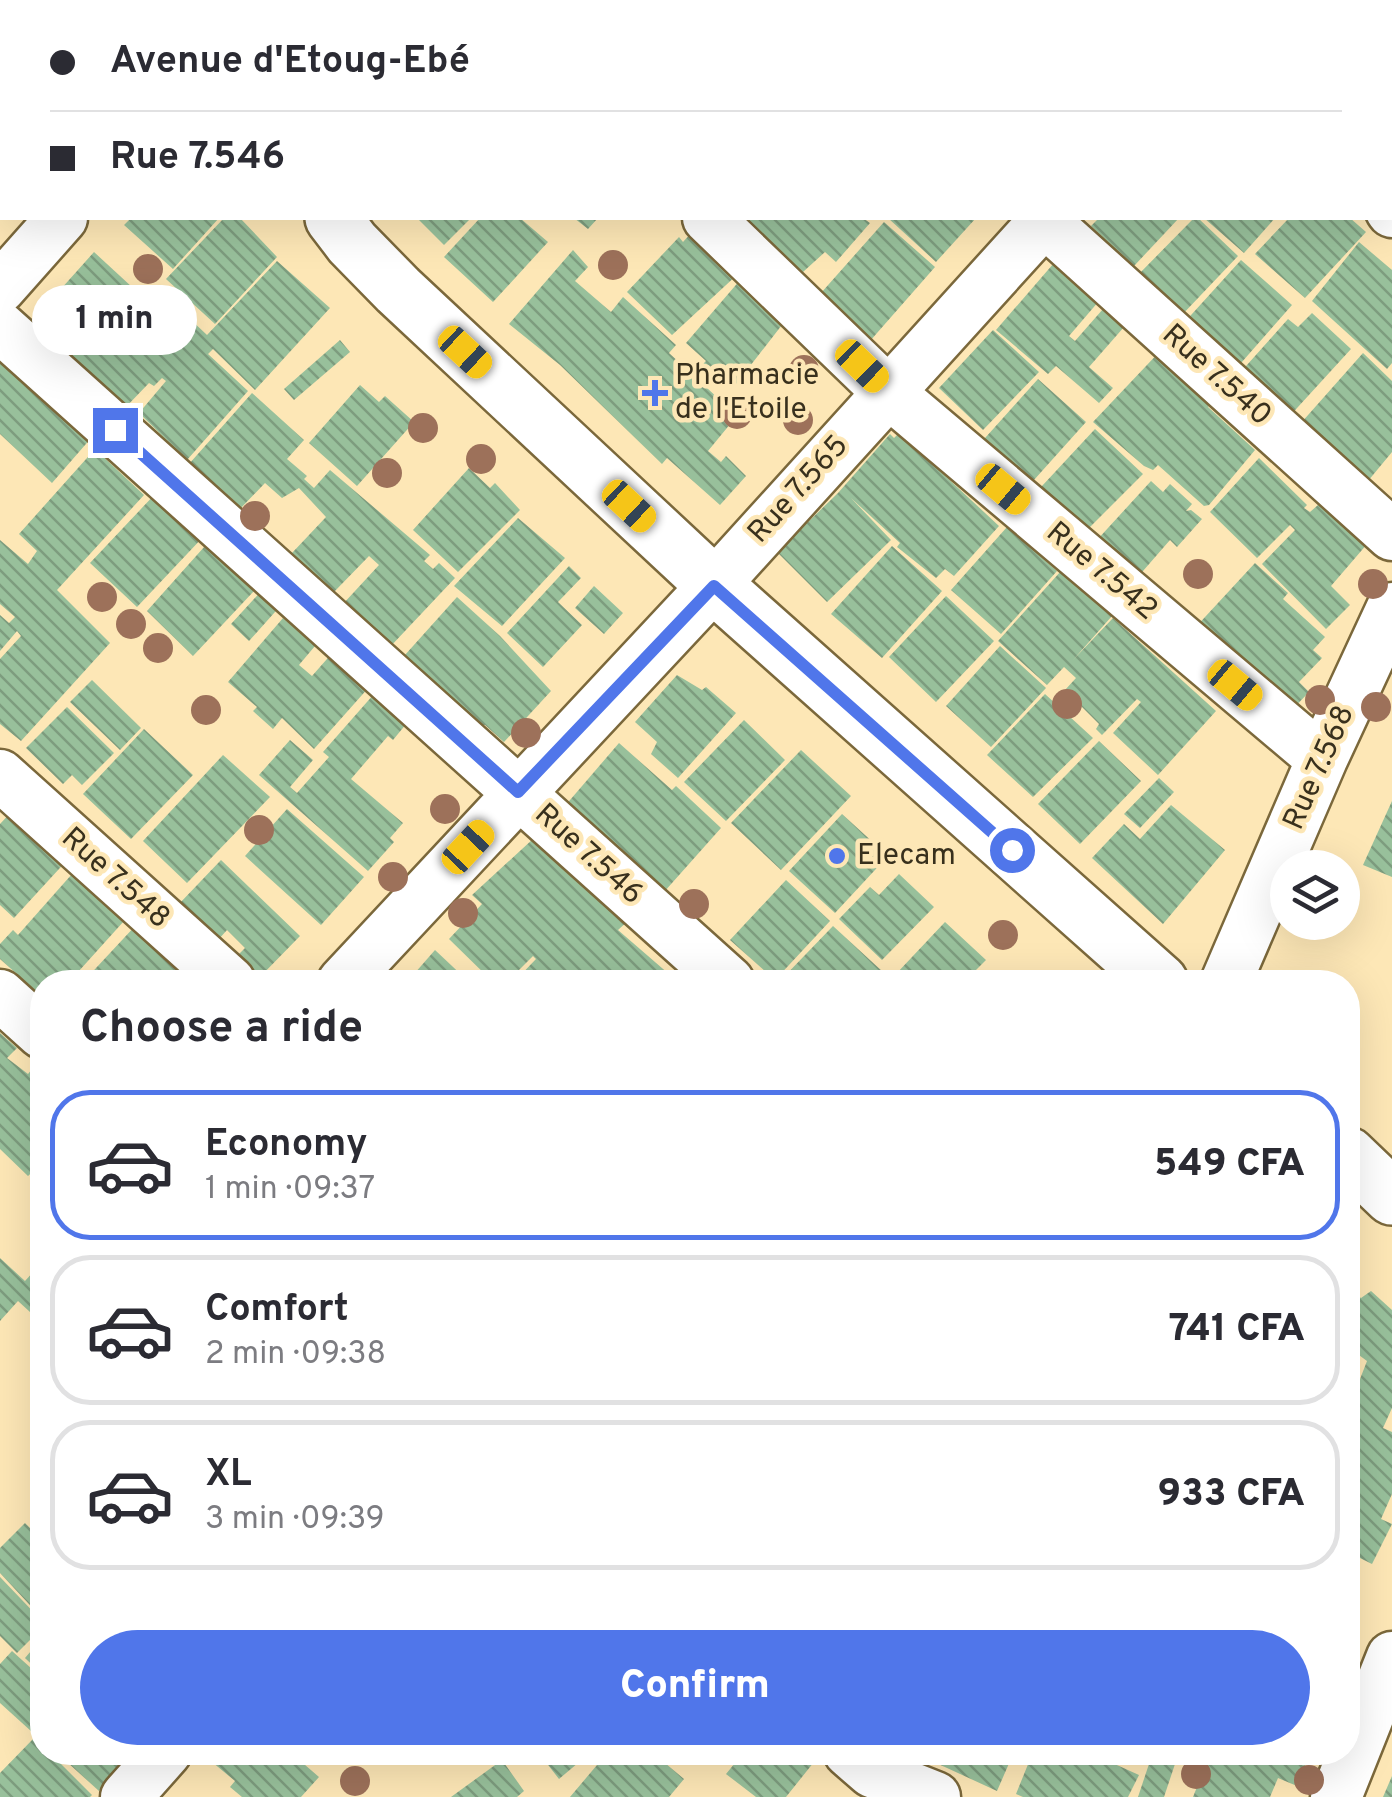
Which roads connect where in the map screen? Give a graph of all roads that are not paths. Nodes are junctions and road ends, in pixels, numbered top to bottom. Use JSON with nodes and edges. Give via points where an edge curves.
{"nodes":[{"id":1,"x":60,"y":220,"type":"edge"},
{"id":2,"x":335,"y":220,"type":"edge"},
{"id":3,"x":710,"y":220,"type":"edge"},
{"id":4,"x":1042,"y":220,"type":"edge"},
{"id":5,"x":1046,"y":220,"type":"edge"},
{"id":6,"x":0,"y":288,"type":"edge"},
{"id":7,"x":0,"y":327,"type":"edge"},
{"id":8,"x":887,"y":390,"type":"junction"},
{"id":9,"x":1392,"y":535,"type":"edge"},
{"id":10,"x":714,"y":586,"type":"junction"},
{"id":11,"x":1392,"y":608,"type":"edge"},
{"id":12,"x":1322,"y":759,"type":"junction"},
{"id":13,"x":0,"y":775,"type":"edge"},
{"id":14,"x":518,"y":792,"type":"junction"},
{"id":15,"x":217,"y":970,"type":"edge"},
{"id":16,"x":355,"y":970,"type":"edge"},
{"id":17,"x":716,"y":970,"type":"edge"},
{"id":18,"x":1146,"y":970,"type":"edge"},
{"id":19,"x":1231,"y":970,"type":"edge"},
{"id":20,"x":0,"y":995,"type":"edge"},
{"id":21,"x":30,"y":1022,"type":"edge"},
{"id":22,"x":1360,"y":1166,"type":"edge"},
{"id":23,"x":1392,"y":1197,"type":"edge"},
{"id":24,"x":1392,"y":1657,"type":"edge"},
{"id":25,"x":1360,"y":1737,"type":"edge"},
{"id":26,"x":154,"y":1765,"type":"edge"},
{"id":27,"x":1349,"y":1765,"type":"edge"},
{"id":28,"x":866,"y":1769,"type":"edge"},
{"id":29,"x":126,"y":1797,"type":"edge"},
{"id":30,"x":935,"y":1797,"type":"edge"},
{"id":31,"x":1336,"y":1797,"type":"edge"}],
"edges":[{"from":1,"to":6,"type":"street"},
{"from":2,"to":10,"type":"main road","via":[[398,290]]},
{"from":3,"to":8,"type":"street","name":"Rue 7.542"},
{"from":4,"to":8,"type":"street","name":"Rue 7.565"},
{"from":5,"to":9,"type":"street","name":"Rue 7.540"},
{"from":7,"to":14,"type":"street","name":"Rue 7.546"},
{"from":8,"to":10,"type":"street","name":"Rue 7.565"},
{"from":8,"to":12,"type":"street","name":"Rue 7.542"},
{"from":10,"to":14,"type":"street","name":"Rue 7.565"},
{"from":10,"to":18,"type":"main road"},
{"from":11,"to":12,"type":"street","name":"Rue 7.568"},
{"from":12,"to":19,"type":"street","name":"Rue 7.568"},
{"from":13,"to":15,"type":"street","name":"Rue 7.548"},
{"from":14,"to":16,"type":"street","name":"Rue 7.565"},
{"from":14,"to":17,"type":"street","name":"Rue 7.546"},
{"from":20,"to":21,"type":"street"},
{"from":22,"to":23,"type":"main road"},
{"from":24,"to":25,"type":"street"},
{"from":26,"to":29,"type":"street"},
{"from":27,"to":31,"type":"street"},
{"from":28,"to":30,"type":"street"}]}
